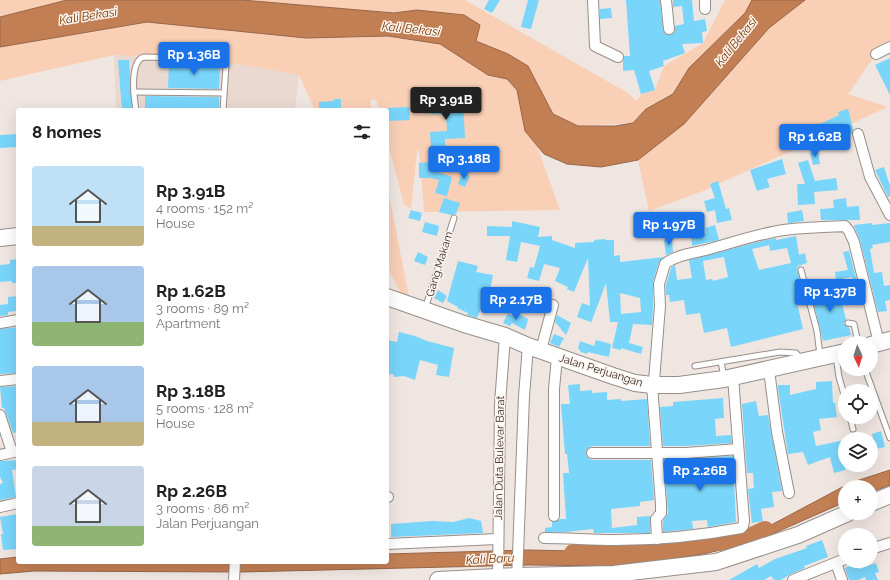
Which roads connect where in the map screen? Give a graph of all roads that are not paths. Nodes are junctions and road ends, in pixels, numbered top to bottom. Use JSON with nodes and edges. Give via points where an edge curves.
{"nodes":[{"id":1,"x":593,"y":0,"type":"edge"},
{"id":2,"x":666,"y":0,"type":"edge"},
{"id":3,"x":669,"y":29,"type":"dead end"},
{"id":4,"x":890,"y":47,"type":"edge"},
{"id":5,"x":876,"y":54,"type":"dead end"},
{"id":6,"x":618,"y":56,"type":"dead end"},
{"id":7,"x":134,"y":92,"type":"junction"},
{"id":8,"x":224,"y":93,"type":"junction"},
{"id":9,"x":136,"y":108,"type":"edge"},
{"id":10,"x":223,"y":108,"type":"edge"},
{"id":11,"x":858,"y":134,"type":"dead end"},
{"id":12,"x":890,"y":215,"type":"edge"},
{"id":13,"x":454,"y":218,"type":"dead end"},
{"id":14,"x":16,"y":236,"type":"edge"},
{"id":15,"x":0,"y":238,"type":"edge"},
{"id":16,"x":801,"y":270,"type":"dead end"},
{"id":17,"x":389,"y":298,"type":"edge"},
{"id":18,"x":553,"y":305,"type":"dead end"},
{"id":19,"x":425,"y":310,"type":"junction"},
{"id":20,"x":16,"y":320,"type":"edge"},
{"id":21,"x":0,"y":323,"type":"edge"},
{"id":22,"x":848,"y":323,"type":"dead end"},
{"id":23,"x":504,"y":336,"type":"junction"},
{"id":24,"x":857,"y":336,"type":"edge"},
{"id":25,"x":880,"y":343,"type":"edge"},
{"id":26,"x":534,"y":348,"type":"junction"},
{"id":27,"x":838,"y":353,"type":"edge"},
{"id":28,"x":557,"y":357,"type":"junction"},
{"id":29,"x":820,"y":357,"type":"junction"},
{"id":30,"x":721,"y":362,"type":"junction"},
{"id":31,"x":802,"y":362,"type":"junction"},
{"id":32,"x":695,"y":366,"type":"dead end"},
{"id":33,"x":769,"y":370,"type":"junction"},
{"id":34,"x":868,"y":376,"type":"edge"},
{"id":35,"x":727,"y":378,"type":"junction"},
{"id":36,"x":16,"y":379,"type":"edge"},
{"id":37,"x":0,"y":382,"type":"edge"},
{"id":38,"x":652,"y":385,"type":"junction"},
{"id":39,"x":0,"y":415,"type":"edge"},
{"id":40,"x":852,"y":424,"type":"edge"},
{"id":41,"x":853,"y":429,"type":"dead end"},
{"id":42,"x":16,"y":437,"type":"edge"},
{"id":43,"x":890,"y":438,"type":"edge"},
{"id":44,"x":8,"y":439,"type":"junction"},
{"id":45,"x":738,"y":450,"type":"junction"},
{"id":46,"x":15,"y":452,"type":"edge"},
{"id":47,"x":592,"y":454,"type":"dead end"},
{"id":48,"x":657,"y":454,"type":"junction"},
{"id":49,"x":0,"y":455,"type":"edge"},
{"id":50,"x":789,"y":493,"type":"dead end"},
{"id":51,"x":890,"y":495,"type":"edge"},
{"id":52,"x":878,"y":500,"type":"edge"},
{"id":53,"x":16,"y":503,"type":"edge"},
{"id":54,"x":0,"y":507,"type":"edge"},
{"id":55,"x":554,"y":516,"type":"dead end"},
{"id":56,"x":838,"y":517,"type":"edge"},
{"id":57,"x":544,"y":538,"type":"dead end"},
{"id":58,"x":657,"y":539,"type":"junction"},
{"id":59,"x":497,"y":543,"type":"junction"},
{"id":60,"x":890,"y":543,"type":"edge"},
{"id":61,"x":389,"y":544,"type":"edge"},
{"id":62,"x":878,"y":547,"type":"edge"},
{"id":63,"x":838,"y":562,"type":"edge"},
{"id":64,"x":235,"y":564,"type":"edge"},
{"id":65,"x":841,"y":568,"type":"edge"},
{"id":66,"x":498,"y":575,"type":"edge"},
{"id":67,"x":517,"y":575,"type":"edge"},
{"id":68,"x":817,"y":576,"type":"edge"},
{"id":69,"x":235,"y":578,"type":"edge"},
{"id":70,"x":438,"y":580,"type":"edge"},
{"id":71,"x":793,"y":580,"type":"edge"},
{"id":72,"x":842,"y":580,"type":"edge"}],
"edges":[{"from":1,"to":6,"type":"street","via":[[595,46]]},
{"from":2,"to":3,"type":"street"},
{"from":4,"to":5,"type":"street"},
{"from":7,"to":8,"type":"lane"},
{"from":7,"to":8,"type":"lane","via":[[134,78],[139,61],[144,57],[222,60],[226,64]]},
{"from":7,"to":9,"type":"lane"},
{"from":8,"to":10,"type":"lane"},
{"from":11,"to":12,"type":"street","via":[[870,178]]},
{"from":13,"to":19,"type":"lane","name":"Gang Makam"},
{"from":14,"to":15,"type":"main road"},
{"from":16,"to":29,"type":"lane","via":[[819,331]]},
{"from":17,"to":19,"type":"main road","name":"Jalan Perjuangan"},
{"from":18,"to":26,"type":"street","name":"Jalan Duta Bulevar Barat"},
{"from":19,"to":23,"type":"main road","name":"Jalan Perjuangan"},
{"from":20,"to":21,"type":"street"},
{"from":22,"to":24,"type":"lane","via":[[854,324]]},
{"from":23,"to":26,"type":"main road","name":"Jalan Perjuangan"},
{"from":23,"to":59,"type":"street","name":"Jalan Duta Bulevar Barat"},
{"from":25,"to":38,"type":"street","via":[[854,242],[847,227],[783,230],[680,257],[665,264],[660,284]]},
{"from":26,"to":28,"type":"main road","name":"Jalan Perjuangan"},
{"from":26,"to":67,"type":"street","name":"Jalan Duta Bulevar Barat","via":[[524,396]]},
{"from":27,"to":29,"type":"main road","name":"Jalan Perjuangan"},
{"from":28,"to":38,"type":"main road","name":"Jalan Perjuangan","via":[[635,383]]},
{"from":28,"to":55,"type":"street","via":[[554,389]]},
{"from":29,"to":31,"type":"main road","name":"Jalan Perjuangan"},
{"from":30,"to":31,"type":"lane","via":[[790,352],[799,356]]},
{"from":30,"to":32,"type":"lane"},
{"from":30,"to":35,"type":"lane"},
{"from":31,"to":33,"type":"main road","name":"Jalan Perjuangan"},
{"from":33,"to":35,"type":"main road","name":"Jalan Perjuangan"},
{"from":33,"to":50,"type":"street","via":[[777,432]]},
{"from":34,"to":43,"type":"lane"},
{"from":35,"to":38,"type":"main road","name":"Jalan Perjuangan"},
{"from":35,"to":45,"type":"street"},
{"from":36,"to":37,"type":"street"},
{"from":38,"to":48,"type":"street"},
{"from":39,"to":44,"type":"street"},
{"from":40,"to":41,"type":"lane"},
{"from":42,"to":44,"type":"street"},
{"from":44,"to":46,"type":"street"},
{"from":45,"to":48,"type":"street"},
{"from":45,"to":58,"type":"street","via":[[743,526],[709,534]]},
{"from":46,"to":49,"type":"street"},
{"from":47,"to":48,"type":"street"},
{"from":48,"to":58,"type":"street","via":[[661,504],[656,519]]},
{"from":51,"to":52,"type":"main road"},
{"from":53,"to":54,"type":"street"},
{"from":56,"to":67,"type":"main road","via":[[798,535],[716,562],[614,574]]},
{"from":57,"to":58,"type":"street"},
{"from":59,"to":61,"type":"street"},
{"from":59,"to":66,"type":"street","name":"Jalan Duta Bulevar Barat"},
{"from":60,"to":62,"type":"street"},
{"from":63,"to":68,"type":"street"},
{"from":64,"to":69,"type":"street"},
{"from":65,"to":72,"type":"street"},
{"from":66,"to":67,"type":"main road"},
{"from":66,"to":70,"type":"main road"},
{"from":68,"to":71,"type":"street"}]}
